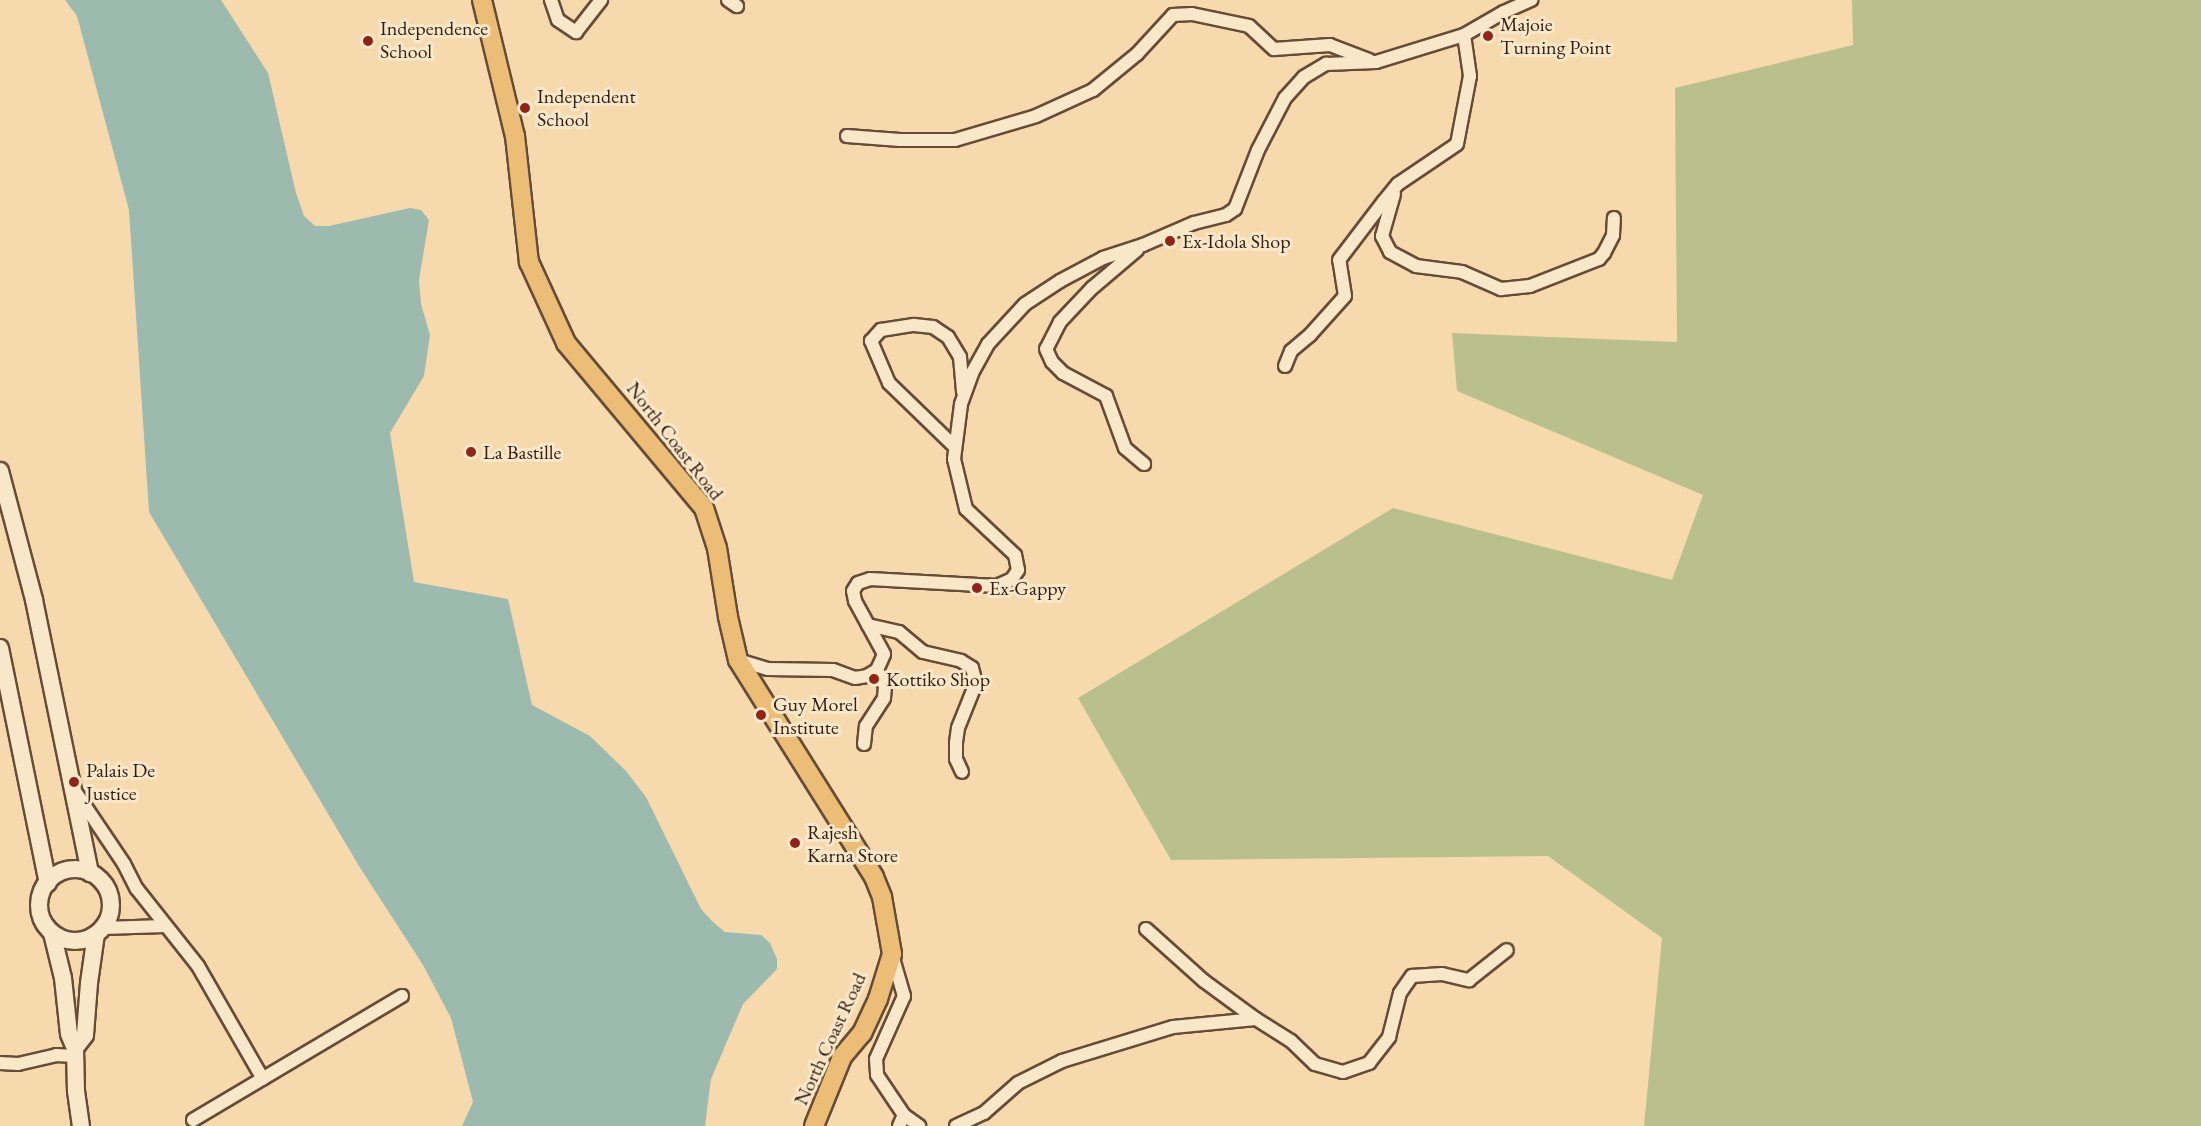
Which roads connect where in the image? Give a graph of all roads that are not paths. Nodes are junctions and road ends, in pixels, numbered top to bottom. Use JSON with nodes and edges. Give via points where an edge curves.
{"nodes":[{"id":1,"x":482,"y":0,"type":"edge"},
{"id":2,"x":551,"y":0,"type":"edge"},
{"id":3,"x":601,"y":0,"type":"edge"},
{"id":4,"x":1531,"y":0,"type":"edge"},
{"id":5,"x":1464,"y":35,"type":"junction"},
{"id":6,"x":1376,"y":62,"type":"junction"},
{"id":7,"x":847,"y":136,"type":"dead end"},
{"id":8,"x":1398,"y":184,"type":"junction"},
{"id":9,"x":1614,"y":218,"type":"dead end"},
{"id":10,"x":1143,"y":245,"type":"junction"},
{"id":11,"x":1285,"y":366,"type":"dead end"},
{"id":12,"x":964,"y":398,"type":"junction"},
{"id":13,"x":955,"y":447,"type":"junction"},
{"id":14,"x":1144,"y":464,"type":"dead end"},
{"id":15,"x":0,"y":471,"type":"edge"},
{"id":16,"x":868,"y":625,"type":"junction"},
{"id":17,"x":0,"y":648,"type":"edge"},
{"id":18,"x":738,"y":660,"type":"junction"},
{"id":19,"x":877,"y":670,"type":"junction"},
{"id":20,"x":864,"y":744,"type":"dead end"},
{"id":21,"x":962,"y":772,"type":"dead end"},
{"id":22,"x":71,"y":785,"type":"junction"},
{"id":23,"x":90,"y":873,"type":"junction"},
{"id":24,"x":48,"y":883,"type":"junction"},
{"id":25,"x":165,"y":926,"type":"junction"},
{"id":26,"x":1146,"y":929,"type":"dead end"},
{"id":27,"x":99,"y":931,"type":"junction"},
{"id":28,"x":52,"y":933,"type":"junction"},
{"id":29,"x":1507,"y":950,"type":"dead end"},
{"id":30,"x":891,"y":954,"type":"junction"},
{"id":31,"x":402,"y":996,"type":"dead end"},
{"id":32,"x":1256,"y":1019,"type":"junction"},
{"id":33,"x":75,"y":1052,"type":"junction"},
{"id":34,"x":0,"y":1063,"type":"edge"},
{"id":35,"x":263,"y":1079,"type":"junction"},
{"id":36,"x":193,"y":1120,"type":"dead end"},
{"id":37,"x":902,"y":1121,"type":"edge"},
{"id":38,"x":81,"y":1126,"type":"edge"},
{"id":39,"x":814,"y":1126,"type":"edge"},
{"id":40,"x":919,"y":1126,"type":"edge"},
{"id":41,"x":956,"y":1126,"type":"edge"}],
"edges":[{"from":1,"to":18,"type":"main road","name":"North Coast Road","via":[[515,136],[529,262],[566,342],[704,508],[717,548]]},
{"from":2,"to":3,"type":"street","via":[[558,20],[576,32]]},
{"from":4,"to":5,"type":"street"},
{"from":5,"to":6,"type":"street"},
{"from":5,"to":8,"type":"street","via":[[1470,76],[1457,144]]},
{"from":6,"to":7,"type":"street","via":[[1330,45],[1274,49],[1249,26],[1192,14],[1173,15],[1137,54],[1093,90],[1036,116],[955,140]]},
{"from":6,"to":10,"type":"street","via":[[1326,64],[1304,77],[1285,98],[1263,139],[1235,209]]},
{"from":8,"to":9,"type":"street","via":[[1382,236],[1390,252],[1416,266],[1462,272],[1501,289],[1537,284],[1599,259],[1613,235]]},
{"from":8,"to":11,"type":"street","via":[[1339,260],[1345,296],[1291,351]]},
{"from":10,"to":12,"type":"street","via":[[1103,258],[1025,304],[988,344]]},
{"from":10,"to":14,"type":"street","via":[[1092,288],[1060,322],[1046,349],[1064,373],[1106,396],[1125,448]]},
{"from":12,"to":13,"type":"street"},
{"from":12,"to":13,"type":"street","via":[[960,357],[948,337],[933,327],[881,330],[871,341],[889,384]]},
{"from":13,"to":16,"type":"street","via":[[954,459],[966,509],[1015,555],[1018,570],[1012,579],[997,586],[870,579],[858,583],[853,591],[855,601]]},
{"from":15,"to":22,"type":"street","via":[[34,600]]},
{"from":16,"to":19,"type":"street","via":[[884,654]]},
{"from":16,"to":21,"type":"street","via":[[891,628],[931,656],[961,661],[972,668],[976,683],[957,728],[956,759]]},
{"from":17,"to":24,"type":"street"},
{"from":18,"to":19,"type":"street","via":[[768,669],[833,670],[855,678]]},
{"from":18,"to":30,"type":"main road","name":"North Coast Road","via":[[874,877],[882,897]]},
{"from":19,"to":20,"type":"street","via":[[885,686],[884,698],[866,726]]},
{"from":22,"to":23,"type":"street"},
{"from":22,"to":25,"type":"street"},
{"from":23,"to":24,"type":"street","via":[[63,872]]},
{"from":23,"to":27,"type":"street","via":[[109,893],[110,911]]},
{"from":24,"to":28,"type":"street","via":[[39,909]]},
{"from":25,"to":27,"type":"street"},
{"from":25,"to":35,"type":"street","via":[[198,966]]},
{"from":26,"to":32,"type":"street","via":[[1204,981]]},
{"from":27,"to":28,"type":"street","via":[[78,941]]},
{"from":27,"to":33,"type":"street","via":[[88,983],[86,1035]]},
{"from":28,"to":33,"type":"street"},
{"from":29,"to":32,"type":"street","via":[[1469,980],[1442,974],[1412,976],[1400,993],[1389,1037],[1369,1063],[1343,1072],[1315,1064],[1291,1041]]},
{"from":30,"to":37,"type":"street","via":[[904,996],[876,1059],[877,1075]]},
{"from":30,"to":39,"type":"main road","name":"North Coast Road","via":[[878,999],[862,1033],[842,1058]]},
{"from":31,"to":35,"type":"street"},
{"from":32,"to":41,"type":"street","via":[[1173,1027],[1062,1062],[1018,1083],[984,1113]]},
{"from":33,"to":34,"type":"street","via":[[18,1064]]},
{"from":33,"to":38,"type":"street"},
{"from":35,"to":36,"type":"street"},
{"from":37,"to":40,"type":"street"}]}
